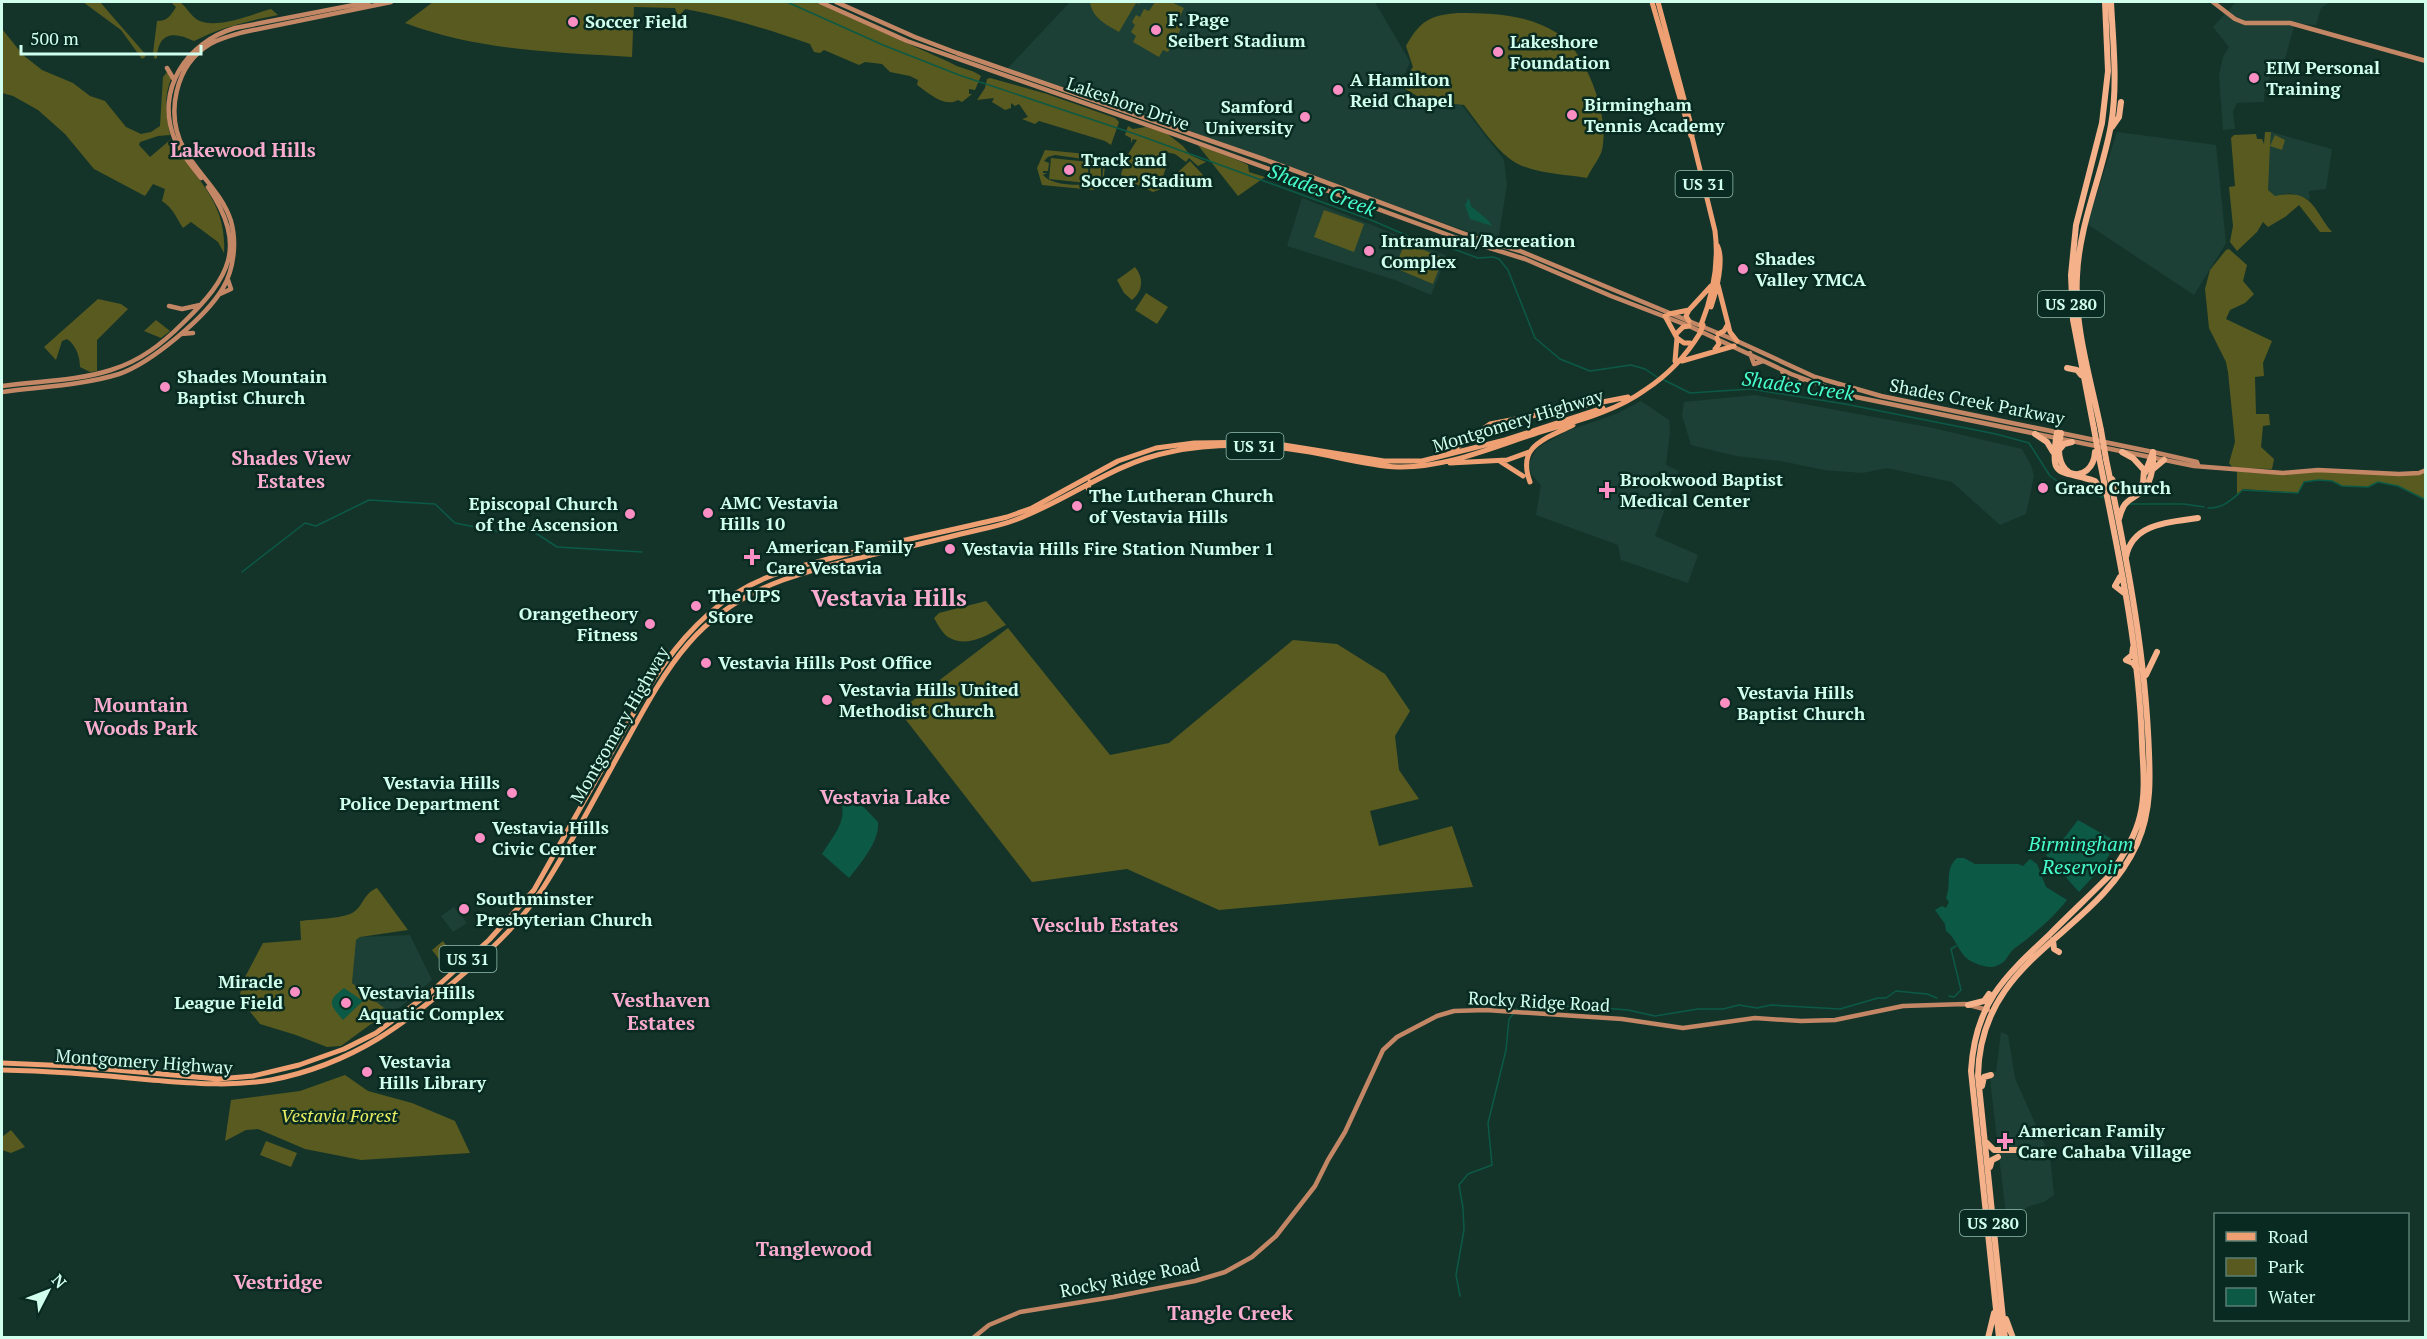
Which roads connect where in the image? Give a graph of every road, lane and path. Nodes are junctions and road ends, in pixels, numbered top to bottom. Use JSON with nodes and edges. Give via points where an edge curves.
{"nodes":[{"id":1,"x":369,"y":2,"type":"edge"},
{"id":2,"x":391,"y":2,"type":"edge"},
{"id":3,"x":820,"y":2,"type":"edge"},
{"id":4,"x":836,"y":2,"type":"edge"},
{"id":5,"x":1652,"y":2,"type":"edge"},
{"id":6,"x":1658,"y":2,"type":"edge"},
{"id":7,"x":2103,"y":2,"type":"edge"},
{"id":8,"x":2111,"y":2,"type":"edge"},
{"id":9,"x":2116,"y":2,"type":"edge"},
{"id":10,"x":2213,"y":2,"type":"edge"},
{"id":11,"x":2112,"y":22,"type":"junction"},
{"id":12,"x":2107,"y":34,"type":"junction"},
{"id":13,"x":2426,"y":61,"type":"edge"},
{"id":14,"x":167,"y":68,"type":"dead end"},
{"id":15,"x":180,"y":73,"type":"junction"},
{"id":16,"x":174,"y":80,"type":"junction"},
{"id":17,"x":2106,"y":87,"type":"junction"},
{"id":18,"x":2114,"y":91,"type":"junction"},
{"id":19,"x":2121,"y":102,"type":"dead end"},
{"id":20,"x":2109,"y":133,"type":"junction"},
{"id":21,"x":1692,"y":137,"type":"junction"},
{"id":22,"x":1687,"y":151,"type":"dead end"},
{"id":23,"x":186,"y":155,"type":"junction"},
{"id":24,"x":1698,"y":160,"type":"junction"},
{"id":25,"x":1475,"y":241,"type":"junction"},
{"id":26,"x":1716,"y":281,"type":"junction"},
{"id":27,"x":1700,"y":299,"type":"junction"},
{"id":28,"x":203,"y":303,"type":"junction"},
{"id":29,"x":1710,"y":305,"type":"junction"},
{"id":30,"x":169,"y":306,"type":"dead end"},
{"id":31,"x":1723,"y":308,"type":"junction"},
{"id":32,"x":1689,"y":310,"type":"junction"},
{"id":33,"x":1667,"y":315,"type":"junction"},
{"id":34,"x":1689,"y":324,"type":"junction"},
{"id":35,"x":1728,"y":324,"type":"junction"},
{"id":36,"x":1700,"y":329,"type":"junction"},
{"id":37,"x":193,"y":333,"type":"dead end"},
{"id":38,"x":179,"y":335,"type":"junction"},
{"id":39,"x":1677,"y":336,"type":"junction"},
{"id":40,"x":1717,"y":336,"type":"junction"},
{"id":41,"x":165,"y":343,"type":"junction"},
{"id":42,"x":1692,"y":343,"type":"junction"},
{"id":43,"x":1736,"y":344,"type":"junction"},
{"id":44,"x":2078,"y":346,"type":"junction"},
{"id":45,"x":1714,"y":350,"type":"junction"},
{"id":46,"x":1703,"y":353,"type":"junction"},
{"id":47,"x":1678,"y":361,"type":"junction"},
{"id":48,"x":127,"y":367,"type":"junction"},
{"id":49,"x":1780,"y":369,"type":"junction"},
{"id":50,"x":1804,"y":379,"type":"junction"},
{"id":51,"x":2,"y":386,"type":"edge"},
{"id":52,"x":2085,"y":386,"type":"junction"},
{"id":53,"x":1644,"y":389,"type":"junction"},
{"id":54,"x":2,"y":392,"type":"edge"},
{"id":55,"x":1628,"y":397,"type":"junction"},
{"id":56,"x":1591,"y":416,"type":"junction"},
{"id":57,"x":2095,"y":429,"type":"junction"},
{"id":58,"x":2035,"y":434,"type":"junction"},
{"id":59,"x":2059,"y":435,"type":"junction"},
{"id":60,"x":2072,"y":442,"type":"junction"},
{"id":61,"x":1529,"y":451,"type":"junction"},
{"id":62,"x":2056,"y":451,"type":"junction"},
{"id":63,"x":2122,"y":452,"type":"junction"},
{"id":64,"x":2100,"y":456,"type":"junction"},
{"id":65,"x":2152,"y":456,"type":"junction"},
{"id":66,"x":1432,"y":459,"type":"junction"},
{"id":67,"x":2164,"y":460,"type":"junction"},
{"id":68,"x":1500,"y":461,"type":"junction"},
{"id":69,"x":1439,"y":462,"type":"junction"},
{"id":70,"x":2198,"y":465,"type":"junction"},
{"id":71,"x":2108,"y":469,"type":"junction"},
{"id":72,"x":2152,"y":470,"type":"junction"},
{"id":73,"x":2426,"y":470,"type":"edge"},
{"id":74,"x":2073,"y":475,"type":"junction"},
{"id":75,"x":1523,"y":476,"type":"dead end"},
{"id":76,"x":2145,"y":476,"type":"junction"},
{"id":77,"x":1090,"y":482,"type":"junction"},
{"id":78,"x":1530,"y":482,"type":"dead end"},
{"id":79,"x":1091,"y":494,"type":"dead end"},
{"id":80,"x":2109,"y":506,"type":"junction"},
{"id":81,"x":2198,"y":518,"type":"dead end"},
{"id":82,"x":2118,"y":523,"type":"junction"},
{"id":83,"x":2126,"y":567,"type":"junction"},
{"id":84,"x":2126,"y":604,"type":"junction"},
{"id":85,"x":2132,"y":635,"type":"junction"},
{"id":86,"x":2141,"y":645,"type":"junction"},
{"id":87,"x":2143,"y":658,"type":"junction"},
{"id":88,"x":681,"y":664,"type":"dead end"},
{"id":89,"x":667,"y":669,"type":"junction"},
{"id":90,"x":2138,"y":672,"type":"junction"},
{"id":91,"x":2145,"y":678,"type":"junction"},
{"id":92,"x":579,"y":812,"type":"junction"},
{"id":93,"x":585,"y":816,"type":"junction"},
{"id":94,"x":2109,"y":876,"type":"junction"},
{"id":95,"x":508,"y":919,"type":"junction"},
{"id":96,"x":507,"y":932,"type":"junction"},
{"id":97,"x":2053,"y":937,"type":"junction"},
{"id":98,"x":2018,"y":964,"type":"junction"},
{"id":99,"x":457,"y":969,"type":"junction"},
{"id":100,"x":462,"y":974,"type":"junction"},
{"id":101,"x":2016,"y":976,"type":"junction"},
{"id":102,"x":1971,"y":1006,"type":"junction"},
{"id":103,"x":1988,"y":1010,"type":"junction"},
{"id":104,"x":1979,"y":1023,"type":"junction"},
{"id":105,"x":2,"y":1063,"type":"edge"},
{"id":106,"x":1978,"y":1064,"type":"junction"},
{"id":107,"x":2,"y":1070,"type":"edge"},
{"id":108,"x":150,"y":1072,"type":"junction"},
{"id":109,"x":150,"y":1080,"type":"junction"},
{"id":110,"x":1980,"y":1096,"type":"junction"},
{"id":111,"x":1984,"y":1136,"type":"junction"},
{"id":112,"x":2017,"y":1150,"type":"dead end"},
{"id":113,"x":1998,"y":1156,"type":"dead end"},
{"id":114,"x":1989,"y":1182,"type":"junction"},
{"id":115,"x":1998,"y":1303,"type":"junction"},
{"id":116,"x":972,"y":1338,"type":"edge"},
{"id":117,"x":1988,"y":1338,"type":"edge"},
{"id":118,"x":1999,"y":1338,"type":"edge"},
{"id":119,"x":2005,"y":1338,"type":"edge"},
{"id":120,"x":2013,"y":1338,"type":"edge"}],
"edges":[{"from":1,"to":15,"type":"main road","via":[[224,31],[190,53]]},
{"from":2,"to":15,"type":"main road","via":[[225,37],[201,51]]},
{"from":3,"to":25,"type":"main road","name":"Lakeshore Drive","via":[[917,45]]},
{"from":4,"to":25,"type":"main road","name":"Lakeshore Drive","via":[[929,42],[1266,160]]},
{"from":5,"to":21,"type":"main road","number":"US 31"},
{"from":6,"to":21,"type":"main road","number":"US 31"},
{"from":7,"to":12,"type":"highway"},
{"from":8,"to":11,"type":"highway","number":"US 280"},
{"from":9,"to":11,"type":"highway"},
{"from":10,"to":13,"type":"main road","via":[[2245,23],[2291,24]]},
{"from":11,"to":18,"type":"highway","number":"US 280"},
{"from":12,"to":17,"type":"highway","number":"US 280"},
{"from":12,"to":18,"type":"highway"},
{"from":14,"to":16,"type":"main road"},
{"from":15,"to":16,"type":"main road"},
{"from":15,"to":23,"type":"main road","via":[[174,115]]},
{"from":16,"to":23,"type":"main road","via":[[169,115],[174,139]]},
{"from":17,"to":20,"type":"highway","via":[[2110,92]]},
{"from":17,"to":44,"type":"highway","number":"US 280","via":[[2100,136],[2079,210],[2073,248],[2071,299]]},
{"from":18,"to":20,"type":"highway","number":"US 280"},
{"from":19,"to":20,"type":"highway","via":[[2119,117]]},
{"from":20,"to":57,"type":"highway","number":"US 280","via":[[2086,218],[2077,278]]},
{"from":21,"to":24,"type":"main road","number":"US 31"},
{"from":22,"to":24,"type":"main road"},
{"from":23,"to":28,"type":"main road","via":[[223,211],[230,239],[224,273]]},
{"from":23,"to":38,"type":"main road","via":[[220,199],[231,223],[233,256],[228,278],[218,295]]},
{"from":24,"to":26,"type":"main road","name":"Montgomery Highway","number":"US 31","via":[[1719,248]]},
{"from":25,"to":33,"type":"main road","name":"Lakeshore Drive","via":[[1528,254]]},
{"from":26,"to":27,"type":"main road"},
{"from":26,"to":29,"type":"main road","name":"Montgomery Highway","number":"US 31"},
{"from":26,"to":31,"type":"main road"},
{"from":27,"to":29,"type":"main road","via":[[1706,298]]},
{"from":27,"to":32,"type":"main road"},
{"from":28,"to":30,"type":"main road","via":[[182,309]]},
{"from":28,"to":41,"type":"main road"},
{"from":29,"to":31,"type":"main road"},
{"from":29,"to":36,"type":"main road","name":"Montgomery Highway","number":"US 31"},
{"from":29,"to":36,"type":"main road","name":"Montgomery Highway","number":"US 31"},
{"from":31,"to":35,"type":"main road"},
{"from":32,"to":33,"type":"main road"},
{"from":32,"to":34,"type":"main road"},
{"from":33,"to":34,"type":"main road","name":"Lakeshore Drive"},
{"from":33,"to":39,"type":"main road"},
{"from":34,"to":36,"type":"main road","name":"Lakeshore Drive"},
{"from":34,"to":39,"type":"main road"},
{"from":34,"to":40,"type":"main road","name":"Shades Creek Parkway"},
{"from":35,"to":40,"type":"main road"},
{"from":35,"to":43,"type":"main road"},
{"from":36,"to":40,"type":"main road","name":"Shades Creek Parkway"},
{"from":36,"to":42,"type":"main road","name":"Montgomery Highway","number":"US 31"},
{"from":37,"to":38,"type":"main road"},
{"from":38,"to":41,"type":"main road"},
{"from":39,"to":42,"type":"main road","via":[[1684,343]]},
{"from":39,"to":47,"type":"main road"},
{"from":40,"to":43,"type":"main road","name":"Shades Creek Parkway"},
{"from":40,"to":45,"type":"main road","via":[[1719,344]]},
{"from":41,"to":48,"type":"main road"},
{"from":42,"to":46,"type":"main road"},
{"from":42,"to":47,"type":"main road","name":"Montgomery Highway","number":"US 31"},
{"from":43,"to":45,"type":"main road"},
{"from":43,"to":49,"type":"main road","name":"Shades Creek Parkway","via":[[1750,353],[1754,364],[1765,361]]},
{"from":43,"to":59,"type":"main road","name":"Shades Creek Parkway","via":[[1852,389]]},
{"from":44,"to":52,"type":"highway","number":"US 280"},
{"from":44,"to":52,"type":"highway","via":[[2076,358],[2067,368],[2077,370]]},
{"from":45,"to":46,"type":"main road"},
{"from":46,"to":47,"type":"main road"},
{"from":47,"to":53,"type":"main road","name":"Montgomery Highway","number":"US 31"},
{"from":48,"to":51,"type":"main road"},
{"from":48,"to":54,"type":"main road","via":[[97,379]]},
{"from":49,"to":50,"type":"main road","name":"Shades Creek Parkway"},
{"from":49,"to":50,"type":"main road","via":[[1790,386]]},
{"from":50,"to":58,"type":"main road","name":"Shades Creek Parkway","via":[[1851,396]]},
{"from":52,"to":57,"type":"highway","number":"US 280","via":[[2086,404]]},
{"from":53,"to":55,"type":"main road","name":"Montgomery Highway","number":"US 31"},
{"from":53,"to":56,"type":"main road","name":"Montgomery Highway","number":"US 31"},
{"from":55,"to":66,"type":"main road","name":"Montgomery Highway","number":"US 31","via":[[1516,436]]},
{"from":55,"to":66,"type":"main road","via":[[1490,424],[1455,449]]},
{"from":56,"to":61,"type":"main road","via":[[1542,440]]},
{"from":56,"to":69,"type":"main road","name":"Montgomery Highway","number":"US 31"},
{"from":57,"to":64,"type":"highway","bridge":true},
{"from":57,"to":64,"type":"highway","number":"US 280","bridge":true},
{"from":58,"to":59,"type":"main road","name":"Shades Creek Parkway"},
{"from":58,"to":62,"type":"highway"},
{"from":59,"to":60,"type":"main road","name":"Shades Creek Parkway"},
{"from":59,"to":62,"type":"highway"},
{"from":59,"to":65,"type":"main road","name":"Shades Creek Parkway"},
{"from":60,"to":62,"type":"highway"},
{"from":60,"to":63,"type":"main road","name":"Shades Creek Parkway"},
{"from":61,"to":68,"type":"main road"},
{"from":61,"to":78,"type":"main road","via":[[1526,467]]},
{"from":62,"to":74,"type":"highway","via":[[2059,470]]},
{"from":63,"to":65,"type":"main road","name":"Shades Creek Parkway"},
{"from":63,"to":76,"type":"highway","via":[[2140,464]]},
{"from":64,"to":71,"type":"highway","number":"US 280"},
{"from":64,"to":74,"type":"highway","via":[[2086,471]]},
{"from":64,"to":80,"type":"highway","number":"US 280"},
{"from":65,"to":67,"type":"main road","name":"Shades Creek Parkway"},
{"from":65,"to":70,"type":"main road","name":"Shades Creek Parkway"},
{"from":65,"to":72,"type":"highway"},
{"from":65,"to":76,"type":"highway"},
{"from":66,"to":92,"type":"main road","name":"Montgomery Highway","number":"US 31","via":[[1384,461],[1265,442],[1202,442],[1156,448],[1118,461],[1032,508],[1007,517],[778,572],[717,607],[672,652]]},
{"from":67,"to":70,"type":"main road","name":"Shades Creek Parkway"},
{"from":67,"to":72,"type":"highway"},
{"from":68,"to":69,"type":"main road"},
{"from":68,"to":75,"type":"main road"},
{"from":69,"to":77,"type":"main road","name":"Montgomery Highway","number":"US 31","via":[[1400,467],[1287,448],[1218,446],[1138,460]]},
{"from":70,"to":73,"type":"main road","name":"Shades Creek Parkway","via":[[2283,473],[2354,470],[2399,474]]},
{"from":71,"to":76,"type":"highway","via":[[2115,486],[2126,493],[2138,489]]},
{"from":71,"to":82,"type":"highway","number":"US 280"},
{"from":72,"to":82,"type":"highway","via":[[2146,488],[2122,507]]},
{"from":74,"to":80,"type":"highway","via":[[2101,486]]},
{"from":77,"to":79,"type":"main road"},
{"from":77,"to":89,"type":"main road","name":"Montgomery Highway","number":"US 31","via":[[1010,522],[841,562],[748,594],[702,628]]},
{"from":80,"to":84,"type":"highway","number":"US 280"},
{"from":81,"to":83,"type":"highway","via":[[2141,532],[2128,547]]},
{"from":82,"to":83,"type":"highway","number":"US 280"},
{"from":83,"to":86,"type":"highway","number":"US 280"},
{"from":84,"to":85,"type":"highway","number":"US 280"},
{"from":84,"to":87,"type":"highway","via":[[2138,653]]},
{"from":85,"to":90,"type":"highway","number":"US 280"},
{"from":85,"to":90,"type":"highway","via":[[2132,655],[2126,660]]},
{"from":86,"to":87,"type":"highway","number":"US 280"},
{"from":86,"to":91,"type":"highway","via":[[2147,653],[2157,652]]},
{"from":87,"to":91,"type":"highway","number":"US 280"},
{"from":88,"to":89,"type":"main road"},
{"from":89,"to":93,"type":"main road","name":"Montgomery Highway","number":"US 31"},
{"from":90,"to":94,"type":"highway","number":"US 280","via":[[2144,789],[2133,836]]},
{"from":91,"to":97,"type":"highway","number":"US 280","via":[[2150,787],[2141,834],[2116,878]]},
{"from":92,"to":93,"type":"main road"},
{"from":92,"to":95,"type":"main road","name":"Montgomery Highway","number":"US 31","via":[[534,890]]},
{"from":93,"to":96,"type":"main road","name":"Montgomery Highway","number":"US 31","via":[[538,895]]},
{"from":94,"to":97,"type":"highway"},
{"from":94,"to":98,"type":"highway","number":"US 280"},
{"from":95,"to":96,"type":"main road"},
{"from":95,"to":99,"type":"main road","name":"Montgomery Highway","number":"US 31"},
{"from":96,"to":100,"type":"main road","name":"Montgomery Highway","number":"US 31"},
{"from":97,"to":101,"type":"highway","number":"US 280"},
{"from":97,"to":101,"type":"highway","via":[[2057,952],[2043,954]]},
{"from":98,"to":102,"type":"highway","via":[[2000,979],[1987,998]]},
{"from":98,"to":103,"type":"highway","number":"US 280","via":[[2003,979]]},
{"from":99,"to":100,"type":"main road"},
{"from":99,"to":108,"type":"main road","name":"Montgomery Highway","number":"US 31","via":[[376,1033],[322,1058],[281,1071],[231,1078]]},
{"from":100,"to":109,"type":"main road","name":"Montgomery Highway","number":"US 31","via":[[388,1034],[316,1068],[273,1079],[223,1085]]},
{"from":101,"to":103,"type":"highway","number":"US 280"},
{"from":102,"to":103,"type":"main road","name":"Rocky Ridge Road"},
{"from":102,"to":104,"type":"highway","via":[[1979,1011]]},
{"from":102,"to":116,"type":"main road","name":"Rocky Ridge Road","via":[[1903,1006],[1835,1020],[1755,1018],[1683,1028],[1622,1019],[1486,1010],[1437,1016],[1397,1037],[1383,1050],[1315,1186],[1276,1236],[1252,1257],[1225,1272],[1184,1284],[1020,1312],[989,1324]]},
{"from":103,"to":104,"type":"highway","number":"US 280"},
{"from":103,"to":106,"type":"highway","number":"US 280"},
{"from":104,"to":115,"type":"highway","number":"US 280","via":[[1971,1071]]},
{"from":105,"to":108,"type":"main road","name":"Montgomery Highway","number":"US 31"},
{"from":106,"to":110,"type":"highway","number":"US 280"},
{"from":106,"to":110,"type":"highway","via":[[1991,1075],[1984,1077]]},
{"from":107,"to":109,"type":"main road","name":"Montgomery Highway","number":"US 31"},
{"from":108,"to":109,"type":"main road"},
{"from":110,"to":111,"type":"highway","number":"US 280"},
{"from":111,"to":112,"type":"highway","via":[[1994,1150]]},
{"from":111,"to":114,"type":"highway","number":"US 280"},
{"from":113,"to":114,"type":"highway","via":[[1991,1163]]},
{"from":114,"to":115,"type":"highway","number":"US 280"},
{"from":115,"to":117,"type":"highway"},
{"from":115,"to":118,"type":"highway","number":"US 280"},
{"from":115,"to":119,"type":"highway","number":"US 280"},
{"from":115,"to":120,"type":"highway"}]}
